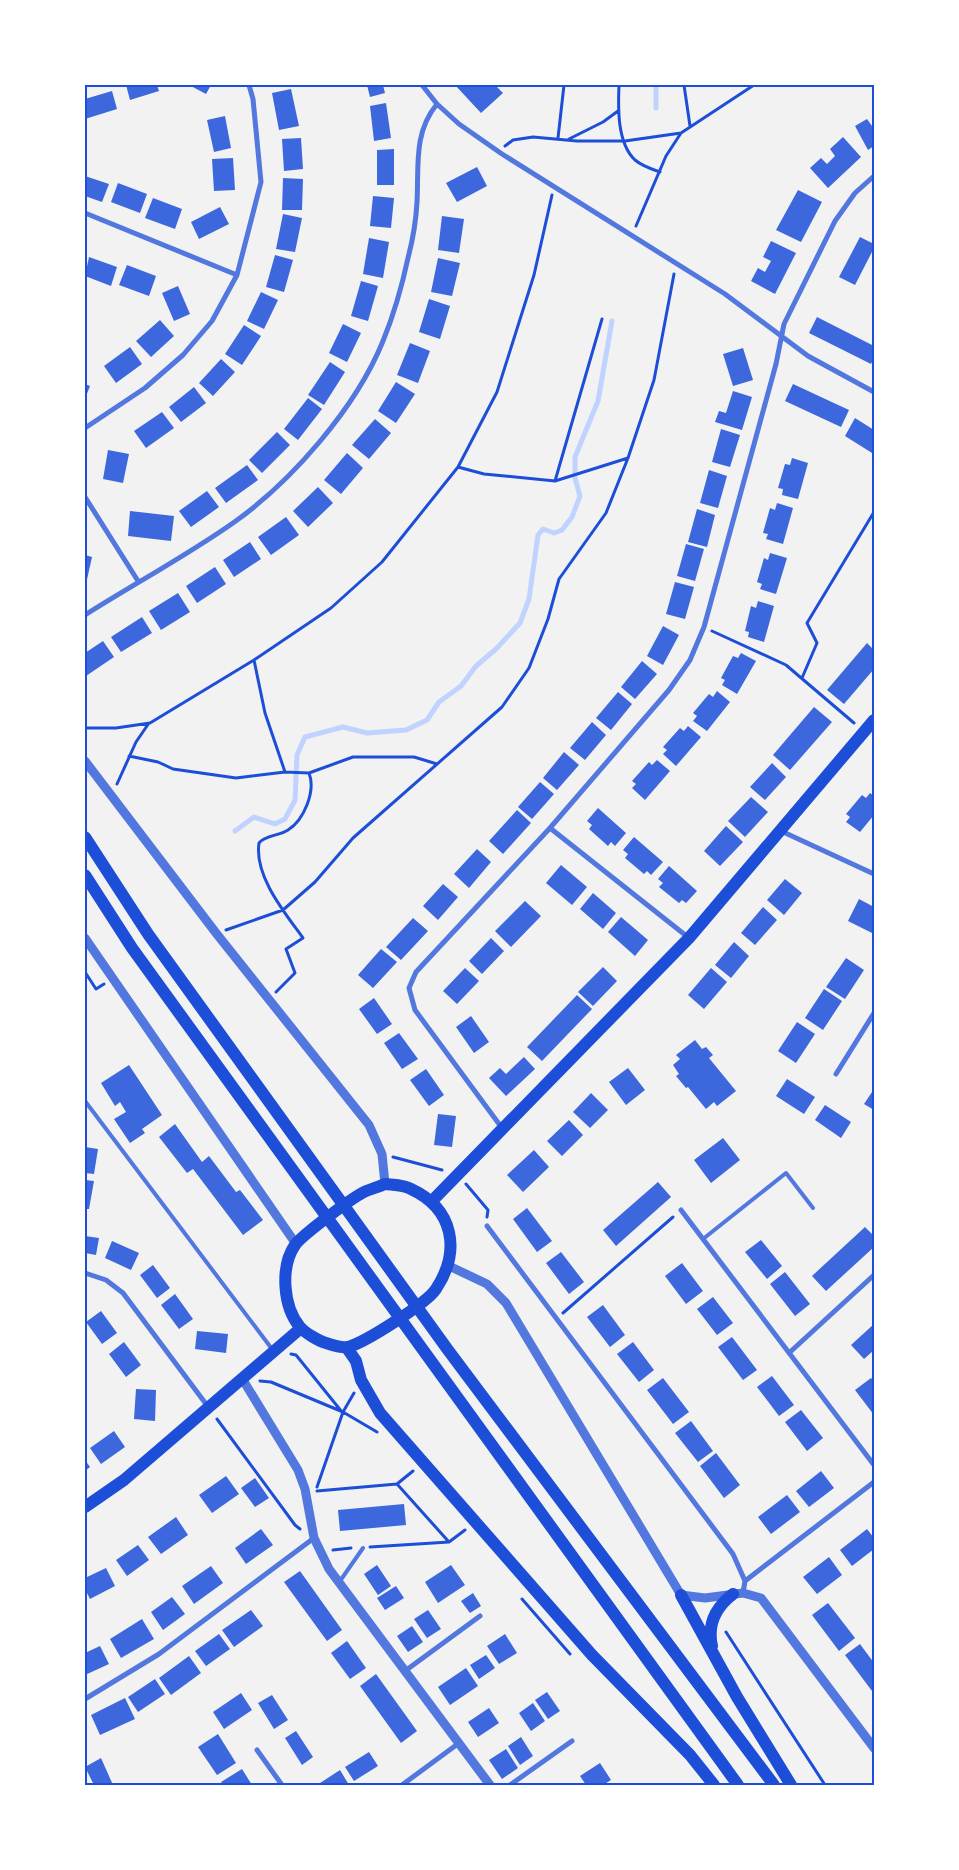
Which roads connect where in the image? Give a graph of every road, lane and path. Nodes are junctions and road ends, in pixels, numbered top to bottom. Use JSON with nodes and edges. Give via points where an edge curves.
{"nodes":[{"id":1,"x":249,"y":85,"type":"edge"},
{"id":2,"x":422,"y":85,"type":"edge"},
{"id":3,"x":564,"y":85,"type":"edge"},
{"id":4,"x":619,"y":85,"type":"edge"},
{"id":5,"x":684,"y":85,"type":"edge"},
{"id":6,"x":754,"y":85,"type":"edge"},
{"id":7,"x":437,"y":104,"type":"junction"},
{"id":8,"x":618,"y":111,"type":"junction"},
{"id":9,"x":690,"y":126,"type":"junction"},
{"id":10,"x":682,"y":133,"type":"junction"},
{"id":11,"x":558,"y":138,"type":"junction"},
{"id":12,"x":568,"y":139,"type":"junction"},
{"id":13,"x":625,"y":141,"type":"junction"},
{"id":14,"x":502,"y":154,"type":"junction"},
{"id":15,"x":660,"y":172,"type":"junction"},
{"id":16,"x":874,"y":176,"type":"edge"},
{"id":17,"x":554,"y":185,"type":"junction"},
{"id":18,"x":85,"y":213,"type":"edge"},
{"id":19,"x":632,"y":235,"type":"junction"},
{"id":20,"x":676,"y":263,"type":"junction"},
{"id":21,"x":237,"y":275,"type":"junction"},
{"id":22,"x":602,"y":319,"type":"dead end"},
{"id":23,"x":781,"y":336,"type":"junction"},
{"id":24,"x":874,"y":392,"type":"edge"},
{"id":25,"x":85,"y":428,"type":"edge"},
{"id":26,"x":628,"y":458,"type":"junction"},
{"id":27,"x":458,"y":467,"type":"junction"},
{"id":28,"x":556,"y":481,"type":"junction"},
{"id":29,"x":85,"y":497,"type":"edge"},
{"id":30,"x":874,"y":512,"type":"edge"},
{"id":31,"x":138,"y":581,"type":"junction"},
{"id":32,"x":85,"y":615,"type":"edge"},
{"id":33,"x":704,"y":627,"type":"junction"},
{"id":34,"x":254,"y":660,"type":"junction"},
{"id":35,"x":802,"y":678,"type":"junction"},
{"id":36,"x":874,"y":720,"type":"edge"},
{"id":37,"x":150,"y":723,"type":"junction"},
{"id":38,"x":85,"y":728,"type":"edge"},
{"id":39,"x":864,"y":732,"type":"junction"},
{"id":40,"x":129,"y":756,"type":"junction"},
{"id":41,"x":85,"y":761,"type":"edge"},
{"id":42,"x":437,"y":764,"type":"junction"},
{"id":43,"x":285,"y":772,"type":"junction"},
{"id":44,"x":309,"y":773,"type":"junction"},
{"id":45,"x":112,"y":796,"type":"junction"},
{"id":46,"x":550,"y":828,"type":"junction"},
{"id":47,"x":780,"y":830,"type":"junction"},
{"id":48,"x":85,"y":837,"type":"edge"},
{"id":49,"x":874,"y":874,"type":"edge"},
{"id":50,"x":85,"y":875,"type":"edge"},
{"id":51,"x":283,"y":910,"type":"junction"},
{"id":52,"x":216,"y":933,"type":"junction"},
{"id":53,"x":85,"y":938,"type":"edge"},
{"id":54,"x":689,"y":938,"type":"junction"},
{"id":55,"x":85,"y":974,"type":"edge"},
{"id":56,"x":112,"y":978,"type":"junction"},
{"id":57,"x":268,"y":999,"type":"junction"},
{"id":58,"x":874,"y":1013,"type":"edge"},
{"id":59,"x":836,"y":1074,"type":"dead end"},
{"id":60,"x":85,"y":1101,"type":"edge"},
{"id":61,"x":503,"y":1130,"type":"junction"},
{"id":62,"x":385,"y":1184,"type":"junction"},
{"id":63,"x":432,"y":1201,"type":"junction"},
{"id":64,"x":813,"y":1208,"type":"dead end"},
{"id":65,"x":681,"y":1210,"type":"joint"},
{"id":66,"x":487,"y":1226,"type":"dead end"},
{"id":67,"x":703,"y":1239,"type":"junction"},
{"id":68,"x":296,"y":1244,"type":"junction"},
{"id":69,"x":449,"y":1266,"type":"junction"},
{"id":70,"x":85,"y":1273,"type":"edge"},
{"id":71,"x":874,"y":1275,"type":"edge"},
{"id":72,"x":557,"y":1319,"type":"junction"},
{"id":73,"x":301,"y":1328,"type":"junction"},
{"id":74,"x":346,"y":1348,"type":"junction"},
{"id":75,"x":274,"y":1351,"type":"junction"},
{"id":76,"x":789,"y":1353,"type":"junction"},
{"id":77,"x":243,"y":1380,"type":"junction"},
{"id":78,"x":362,"y":1380,"type":"junction"},
{"id":79,"x":209,"y":1408,"type":"junction"},
{"id":80,"x":342,"y":1412,"type":"junction"},
{"id":81,"x":874,"y":1465,"type":"edge"},
{"id":82,"x":415,"y":1470,"type":"dead end"},
{"id":83,"x":874,"y":1482,"type":"edge"},
{"id":84,"x":397,"y":1484,"type":"junction"},
{"id":85,"x":316,"y":1491,"type":"junction"},
{"id":86,"x":306,"y":1496,"type":"junction"},
{"id":87,"x":85,"y":1507,"type":"edge"},
{"id":88,"x":466,"y":1530,"type":"dead end"},
{"id":89,"x":314,"y":1538,"type":"junction"},
{"id":90,"x":449,"y":1542,"type":"junction"},
{"id":91,"x":363,"y":1548,"type":"junction"},
{"id":92,"x":745,"y":1581,"type":"junction"},
{"id":93,"x":338,"y":1582,"type":"junction"},
{"id":94,"x":738,"y":1593,"type":"junction"},
{"id":95,"x":681,"y":1595,"type":"junction"},
{"id":96,"x":480,"y":1616,"type":"dead end"},
{"id":97,"x":721,"y":1625,"type":"dead end"},
{"id":98,"x":713,"y":1651,"type":"junction"},
{"id":99,"x":405,"y":1671,"type":"junction"},
{"id":100,"x":85,"y":1699,"type":"edge"},
{"id":101,"x":572,"y":1741,"type":"dead end"},
{"id":102,"x":459,"y":1743,"type":"junction"},
{"id":103,"x":874,"y":1748,"type":"edge"},
{"id":104,"x":257,"y":1750,"type":"dead end"},
{"id":105,"x":282,"y":1785,"type":"edge"},
{"id":106,"x":402,"y":1785,"type":"edge"},
{"id":107,"x":490,"y":1785,"type":"edge"},
{"id":108,"x":510,"y":1785,"type":"edge"},
{"id":109,"x":714,"y":1785,"type":"edge"},
{"id":110,"x":738,"y":1785,"type":"edge"},
{"id":111,"x":774,"y":1785,"type":"edge"},
{"id":112,"x":791,"y":1785,"type":"edge"},
{"id":113,"x":825,"y":1785,"type":"edge"}],
"edges":[{"from":1,"to":21,"type":"street","via":[[261,182]]},
{"from":2,"to":7,"type":"street"},
{"from":3,"to":11,"type":"path"},
{"from":4,"to":8,"type":"path"},
{"from":5,"to":9,"type":"path"},
{"from":6,"to":9,"type":"path"},
{"from":7,"to":14,"type":"street"},
{"from":7,"to":31,"type":"street","via":[[425,120],[420,138],[413,239],[404,275],[382,343],[361,382],[321,439],[282,482],[232,524]]},
{"from":8,"to":12,"type":"path"},
{"from":8,"to":13,"type":"path"},
{"from":9,"to":10,"type":"path"},
{"from":10,"to":13,"type":"path"},
{"from":10,"to":15,"type":"path","via":[[666,156]]},
{"from":11,"to":12,"type":"path"},
{"from":11,"to":14,"type":"path","via":[[513,140],[506,144]]},
{"from":12,"to":13,"type":"path"},
{"from":13,"to":15,"type":"path","via":[[635,160]]},
{"from":14,"to":17,"type":"street"},
{"from":15,"to":19,"type":"path"},
{"from":16,"to":23,"type":"street","via":[[855,193],[835,221],[789,313]]},
{"from":17,"to":19,"type":"street"},
{"from":17,"to":27,"type":"path","via":[[534,275],[497,392]]},
{"from":18,"to":21,"type":"street"},
{"from":19,"to":20,"type":"street"},
{"from":20,"to":23,"type":"street"},
{"from":20,"to":26,"type":"path","via":[[654,380]]},
{"from":21,"to":25,"type":"street","via":[[212,321],[183,356],[145,388]]},
{"from":22,"to":28,"type":"path"},
{"from":23,"to":24,"type":"street","via":[[808,356]]},
{"from":23,"to":33,"type":"street"},
{"from":26,"to":28,"type":"path"},
{"from":26,"to":42,"type":"path","via":[[606,513],[559,579],[529,668],[502,707]]},
{"from":27,"to":28,"type":"path","via":[[484,474]]},
{"from":27,"to":34,"type":"path","via":[[382,562],[354,589]]},
{"from":29,"to":31,"type":"street"},
{"from":30,"to":35,"type":"path","via":[[807,623],[817,643]]},
{"from":31,"to":32,"type":"street"},
{"from":33,"to":35,"type":"path","via":[[786,665]]},
{"from":33,"to":46,"type":"street","via":[[690,660],[669,690]]},
{"from":34,"to":37,"type":"path"},
{"from":34,"to":43,"type":"path","via":[[265,713]]},
{"from":35,"to":39,"type":"path"},
{"from":36,"to":39,"type":"main road"},
{"from":37,"to":38,"type":"path"},
{"from":37,"to":40,"type":"path"},
{"from":39,"to":47,"type":"main road"},
{"from":40,"to":43,"type":"path","via":[[173,769],[236,778]]},
{"from":40,"to":45,"type":"path"},
{"from":41,"to":45,"type":"street"},
{"from":42,"to":44,"type":"path","via":[[414,757],[353,757]]},
{"from":42,"to":51,"type":"path","via":[[353,838],[315,882]]},
{"from":43,"to":44,"type":"path"},
{"from":44,"to":51,"type":"path","via":[[312,784],[297,822],[258,843],[258,854],[269,886]]},
{"from":45,"to":52,"type":"street"},
{"from":46,"to":54,"type":"street"},
{"from":46,"to":61,"type":"street","via":[[416,972],[409,988],[415,1010]]},
{"from":47,"to":49,"type":"street"},
{"from":47,"to":54,"type":"main road"},
{"from":48,"to":111,"type":"main road","via":[[148,934],[448,1350]]},
{"from":50,"to":110,"type":"main road","via":[[132,948]]},
{"from":51,"to":52,"type":"path"},
{"from":51,"to":57,"type":"path","via":[[304,938],[286,949],[294,973]]},
{"from":52,"to":57,"type":"street"},
{"from":53,"to":56,"type":"street"},
{"from":54,"to":61,"type":"main road"},
{"from":55,"to":56,"type":"path","via":[[96,989]]},
{"from":56,"to":68,"type":"street"},
{"from":57,"to":62,"type":"street","via":[[369,1125],[382,1154]]},
{"from":58,"to":59,"type":"street"},
{"from":60,"to":75,"type":"lane"},
{"from":61,"to":63,"type":"main road"},
{"from":62,"to":63,"type":"main road","via":[[409,1188]]},
{"from":62,"to":68,"type":"main road","via":[[363,1192]]},
{"from":63,"to":69,"type":"main road","via":[[446,1222],[452,1241]]},
{"from":64,"to":67,"type":"lane","via":[[786,1173]]},
{"from":65,"to":67,"type":"street"},
{"from":65,"to":72,"type":"path"},
{"from":66,"to":72,"type":"street"},
{"from":67,"to":76,"type":"street"},
{"from":68,"to":73,"type":"main road","via":[[286,1274],[289,1305]]},
{"from":69,"to":74,"type":"main road","via":[[435,1291],[378,1334]]},
{"from":69,"to":95,"type":"street","via":[[487,1284],[506,1303]]},
{"from":70,"to":79,"type":"street","via":[[106,1280],[123,1293]]},
{"from":71,"to":76,"type":"street"},
{"from":72,"to":92,"type":"street","via":[[734,1554]]},
{"from":73,"to":74,"type":"main road","via":[[325,1343]]},
{"from":73,"to":75,"type":"main road"},
{"from":74,"to":78,"type":"main road","via":[[356,1361]]},
{"from":75,"to":77,"type":"main road"},
{"from":75,"to":80,"type":"path","via":[[296,1355]]},
{"from":76,"to":81,"type":"street"},
{"from":77,"to":79,"type":"main road"},
{"from":77,"to":80,"type":"path","via":[[271,1382]]},
{"from":77,"to":86,"type":"street","via":[[295,1462]]},
{"from":78,"to":80,"type":"path"},
{"from":78,"to":109,"type":"main road","via":[[386,1420],[592,1655],[690,1755]]},
{"from":79,"to":87,"type":"main road","via":[[124,1480]]},
{"from":79,"to":89,"type":"path","via":[[294,1525]]},
{"from":80,"to":85,"type":"path"},
{"from":82,"to":84,"type":"path"},
{"from":83,"to":92,"type":"street"},
{"from":84,"to":85,"type":"path"},
{"from":84,"to":90,"type":"path"},
{"from":85,"to":86,"type":"path"},
{"from":86,"to":89,"type":"street"},
{"from":88,"to":90,"type":"path"},
{"from":89,"to":91,"type":"path","via":[[330,1550]]},
{"from":89,"to":93,"type":"street"},
{"from":89,"to":100,"type":"street","via":[[159,1654]]},
{"from":90,"to":91,"type":"path"},
{"from":91,"to":93,"type":"lane"},
{"from":92,"to":94,"type":"street"},
{"from":93,"to":99,"type":"street"},
{"from":94,"to":95,"type":"street","via":[[705,1598]]},
{"from":94,"to":98,"type":"main road","via":[[724,1601],[713,1618],[710,1631]]},
{"from":94,"to":103,"type":"street","via":[[756,1596],[766,1602]]},
{"from":95,"to":98,"type":"main road"},
{"from":96,"to":99,"type":"street"},
{"from":97,"to":113,"type":"path"},
{"from":98,"to":112,"type":"main road"},
{"from":99,"to":102,"type":"street"},
{"from":101,"to":108,"type":"street"},
{"from":102,"to":106,"type":"street"},
{"from":102,"to":107,"type":"street"},
{"from":104,"to":105,"type":"street"}]}
